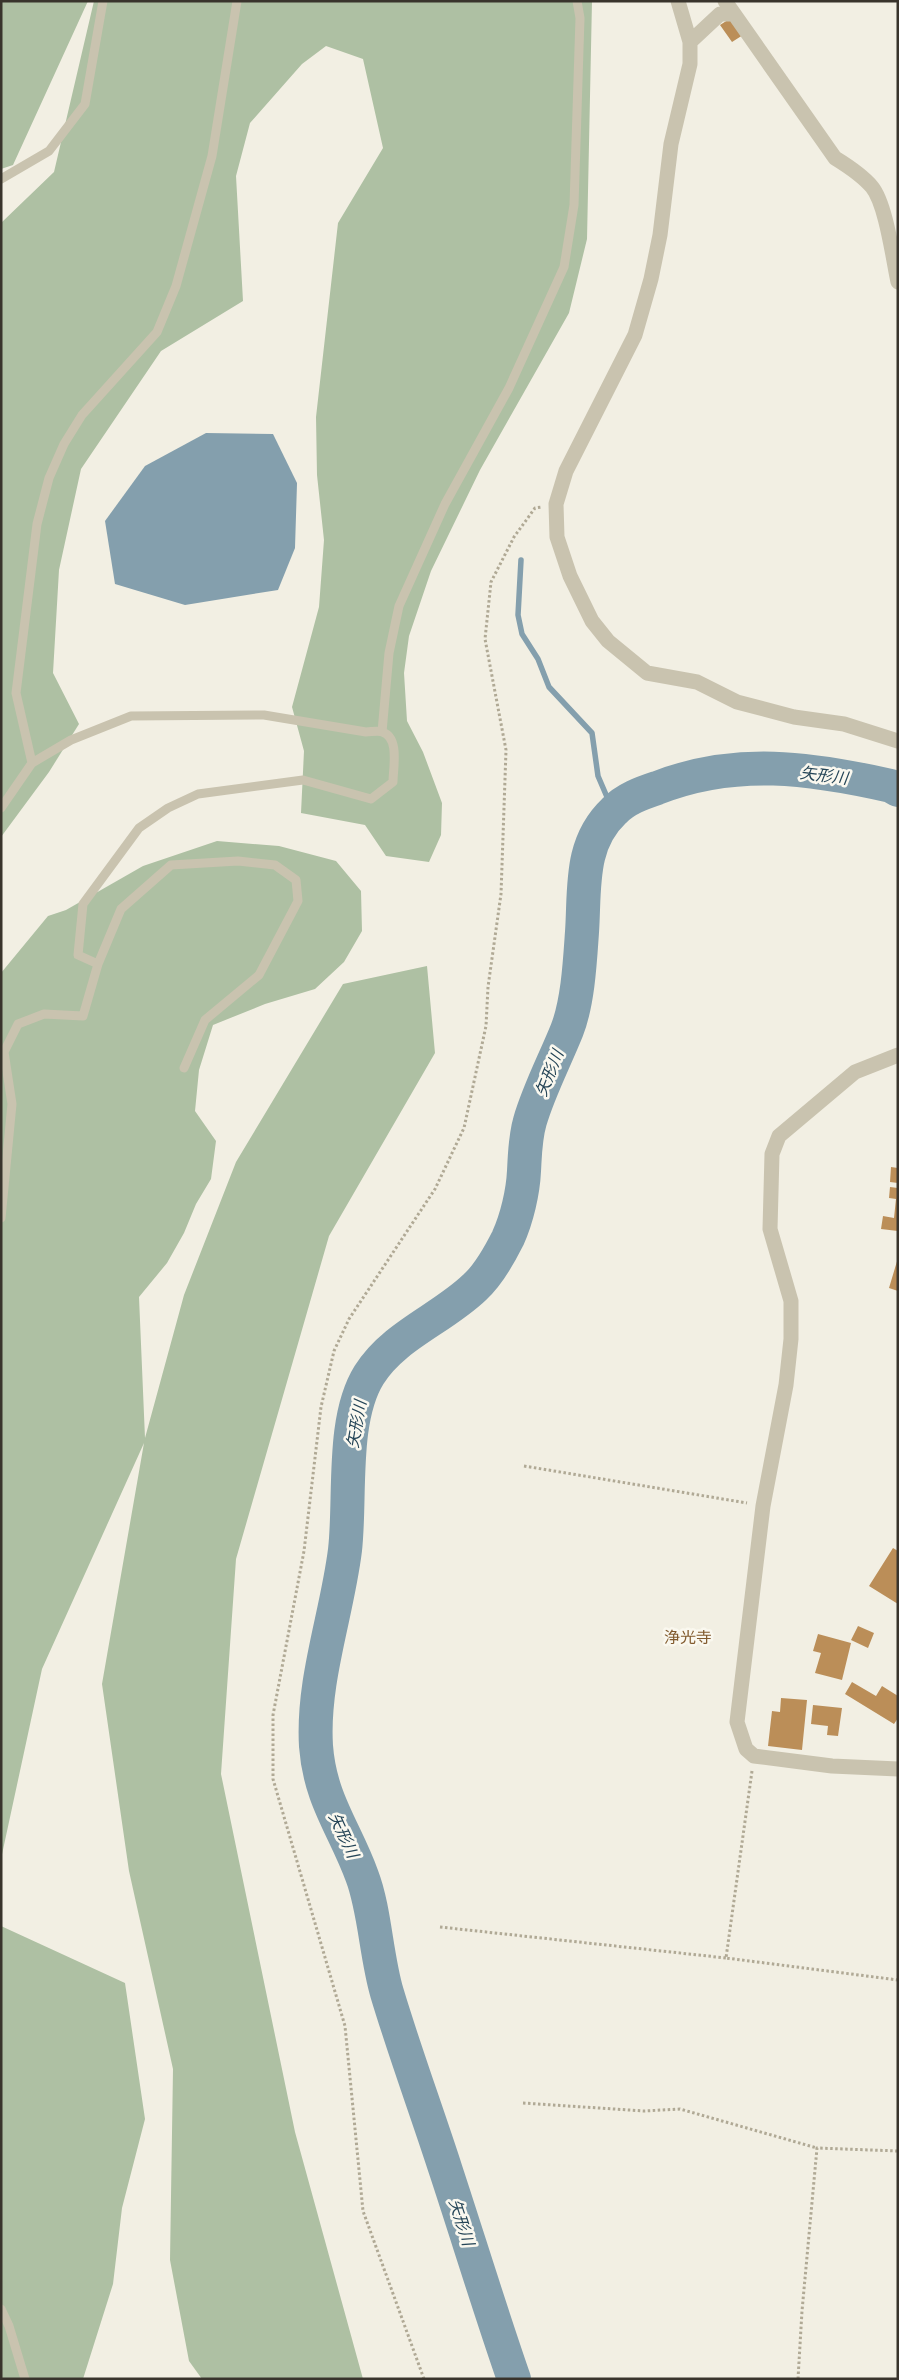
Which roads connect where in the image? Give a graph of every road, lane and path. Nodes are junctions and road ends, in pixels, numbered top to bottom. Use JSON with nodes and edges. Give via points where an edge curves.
{"nodes":[{"id":1,"x":102,"y":1,"type":"edge"},
{"id":2,"x":237,"y":1,"type":"edge"},
{"id":3,"x":576,"y":1,"type":"edge"},
{"id":4,"x":678,"y":1,"type":"edge"},
{"id":5,"x":724,"y":1,"type":"edge"},
{"id":6,"x":733,"y":14,"type":"junction"},
{"id":7,"x":690,"y":42,"type":"junction"},
{"id":8,"x":1,"y":180,"type":"edge"},
{"id":9,"x":898,"y":282,"type":"edge"},
{"id":10,"x":556,"y":504,"type":"junction"},
{"id":11,"x":382,"y":732,"type":"junction"},
{"id":12,"x":898,"y":741,"type":"edge"},
{"id":13,"x":32,"y":764,"type":"junction"},
{"id":14,"x":1,"y":808,"type":"edge"},
{"id":15,"x":98,"y":964,"type":"junction"},
{"id":16,"x":898,"y":1055,"type":"edge"},
{"id":17,"x":184,"y":1068,"type":"dead end"},
{"id":18,"x":1,"y":1218,"type":"edge"},
{"id":19,"x":524,"y":1466,"type":"dead end"},
{"id":20,"x":763,"y":1506,"type":"junction"},
{"id":21,"x":754,"y":1756,"type":"junction"},
{"id":22,"x":898,"y":1770,"type":"edge"},
{"id":23,"x":440,"y":1926,"type":"dead end"},
{"id":24,"x":726,"y":1958,"type":"junction"},
{"id":25,"x":898,"y":1980,"type":"edge"},
{"id":26,"x":523,"y":2103,"type":"dead end"},
{"id":27,"x":817,"y":2148,"type":"junction"},
{"id":28,"x":898,"y":2151,"type":"edge"},
{"id":29,"x":1,"y":2310,"type":"edge"},
{"id":30,"x":25,"y":2379,"type":"edge"},
{"id":31,"x":424,"y":2379,"type":"edge"},
{"id":32,"x":798,"y":2379,"type":"edge"}],
"edges":[{"from":1,"to":8,"type":"lane","via":[[85,104],[49,150]]},
{"from":2,"to":13,"type":"lane","via":[[212,156],[176,286],[157,332],[82,416],[64,444],[49,478],[37,524],[16,693]]},
{"from":3,"to":11,"type":"lane","via":[[580,18],[574,206],[564,267],[509,388],[445,504],[399,606],[389,653]]},
{"from":4,"to":7,"type":"street"},
{"from":5,"to":6,"type":"street"},
{"from":6,"to":7,"type":"street","via":[[720,14]]},
{"from":6,"to":9,"type":"street","via":[[835,158],[852,168],[873,189],[885,219]]},
{"from":7,"to":10,"type":"street","via":[[690,64],[671,144],[652,279],[635,335],[566,471]]},
{"from":10,"to":12,"type":"street","via":[[557,538],[570,576],[592,621],[608,641],[647,673],[697,682],[737,702],[794,718],[844,724]]},
{"from":10,"to":31,"type":"path","via":[[535,508],[514,537],[491,582],[485,638],[506,750],[501,894],[486,1026],[464,1128],[435,1189],[349,1319],[334,1351],[321,1407],[304,1551],[272,1715],[274,1780],[345,2026],[363,2211]]},
{"from":11,"to":13,"type":"lane","via":[[264,715],[130,716],[71,740]]},
{"from":11,"to":15,"type":"lane","via":[[394,745],[393,782],[371,799],[303,780],[198,794],[168,808],[139,828],[83,904],[78,955]]},
{"from":13,"to":14,"type":"lane"},
{"from":15,"to":17,"type":"lane","via":[[121,909],[171,866],[238,861],[275,865],[296,880],[298,900],[259,975],[205,1020]]},
{"from":15,"to":18,"type":"lane","via":[[83,1016],[44,1014],[18,1024],[4,1052],[12,1104]]},
{"from":16,"to":20,"type":"street","via":[[855,1072],[779,1136],[772,1154],[770,1229],[791,1301],[791,1339],[786,1385]]},
{"from":19,"to":20,"type":"path"},
{"from":20,"to":21,"type":"street","via":[[737,1722],[746,1749]]},
{"from":21,"to":22,"type":"street"},
{"from":21,"to":24,"type":"path"},
{"from":23,"to":24,"type":"path"},
{"from":24,"to":25,"type":"path"},
{"from":26,"to":27,"type":"path","via":[[644,2111],[680,2109]]},
{"from":27,"to":28,"type":"path"},
{"from":27,"to":32,"type":"path"},
{"from":29,"to":30,"type":"lane"}]}
